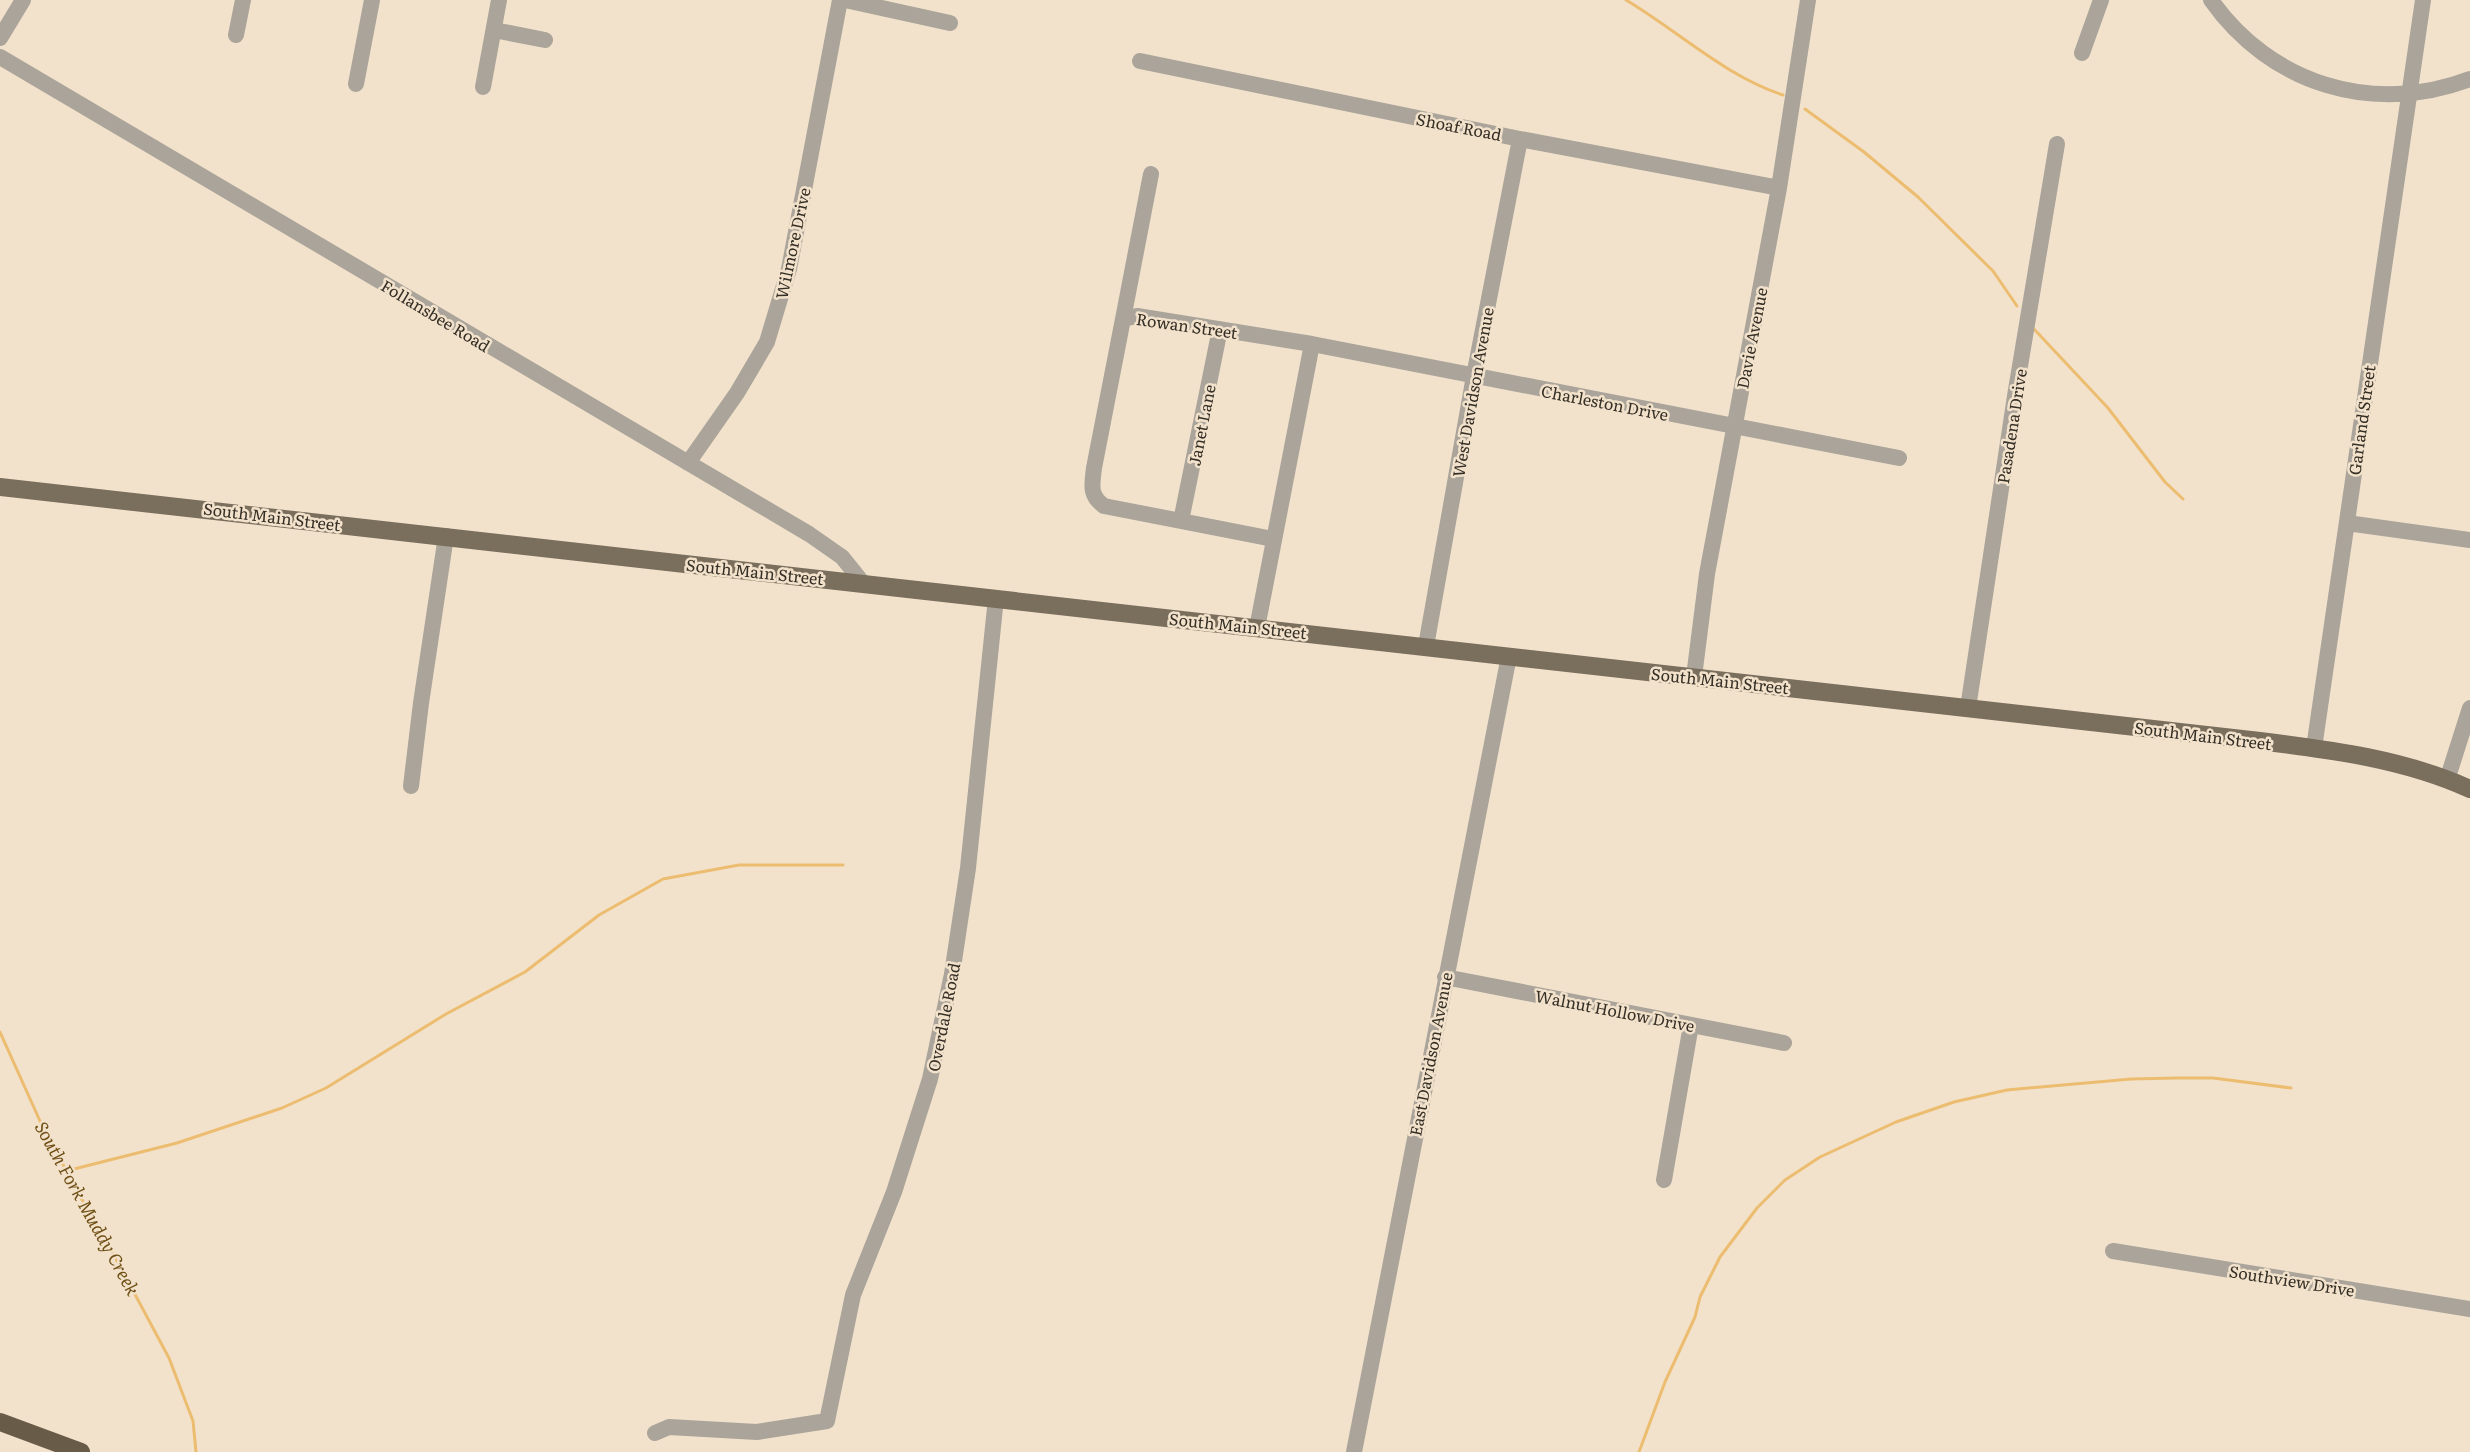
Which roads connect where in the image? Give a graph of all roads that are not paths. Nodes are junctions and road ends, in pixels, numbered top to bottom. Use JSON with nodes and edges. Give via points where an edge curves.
{"nodes":[{"id":1,"x":23,"y":0,"type":"edge"},
{"id":2,"x":243,"y":0,"type":"edge"},
{"id":3,"x":372,"y":0,"type":"edge"},
{"id":4,"x":499,"y":0,"type":"edge"},
{"id":5,"x":840,"y":0,"type":"edge"},
{"id":6,"x":845,"y":0,"type":"edge"},
{"id":7,"x":1808,"y":0,"type":"edge"},
{"id":8,"x":2101,"y":0,"type":"edge"},
{"id":9,"x":2211,"y":0,"type":"edge"},
{"id":10,"x":2423,"y":0,"type":"edge"},
{"id":11,"x":950,"y":23,"type":"dead end"},
{"id":12,"x":494,"y":30,"type":"junction"},
{"id":13,"x":236,"y":35,"type":"dead end"},
{"id":14,"x":0,"y":38,"type":"edge"},
{"id":15,"x":545,"y":40,"type":"dead end"},
{"id":16,"x":2082,"y":53,"type":"dead end"},
{"id":17,"x":0,"y":57,"type":"edge"},
{"id":18,"x":1140,"y":62,"type":"dead end"},
{"id":19,"x":2470,"y":79,"type":"edge"},
{"id":20,"x":356,"y":84,"type":"dead end"},
{"id":21,"x":483,"y":87,"type":"dead end"},
{"id":22,"x":2409,"y":93,"type":"junction"},
{"id":23,"x":1520,"y":139,"type":"junction"},
{"id":24,"x":2057,"y":144,"type":"dead end"},
{"id":25,"x":1151,"y":174,"type":"dead end"},
{"id":26,"x":1779,"y":188,"type":"junction"},
{"id":27,"x":1124,"y":319,"type":"junction"},
{"id":28,"x":1220,"y":329,"type":"junction"},
{"id":29,"x":1312,"y":344,"type":"junction"},
{"id":30,"x":1474,"y":376,"type":"junction"},
{"id":31,"x":1734,"y":427,"type":"junction"},
{"id":32,"x":1899,"y":458,"type":"dead end"},
{"id":33,"x":688,"y":463,"type":"junction"},
{"id":34,"x":0,"y":487,"type":"edge"},
{"id":35,"x":1181,"y":521,"type":"junction"},
{"id":36,"x":2347,"y":523,"type":"junction"},
{"id":37,"x":446,"y":536,"type":"junction"},
{"id":38,"x":1273,"y":539,"type":"junction"},
{"id":39,"x":2470,"y":540,"type":"edge"},
{"id":40,"x":863,"y":583,"type":"junction"},
{"id":41,"x":996,"y":598,"type":"junction"},
{"id":42,"x":1257,"y":628,"type":"junction"},
{"id":43,"x":1426,"y":646,"type":"junction"},
{"id":44,"x":1509,"y":656,"type":"junction"},
{"id":45,"x":1694,"y":677,"type":"junction"},
{"id":46,"x":1968,"y":708,"type":"junction"},
{"id":47,"x":2470,"y":708,"type":"edge"},
{"id":48,"x":2314,"y":748,"type":"junction"},
{"id":49,"x":2447,"y":780,"type":"junction"},
{"id":50,"x":411,"y":786,"type":"dead end"},
{"id":51,"x":2470,"y":789,"type":"edge"},
{"id":52,"x":1445,"y":977,"type":"junction"},
{"id":53,"x":1691,"y":1025,"type":"junction"},
{"id":54,"x":1784,"y":1043,"type":"dead end"},
{"id":55,"x":1664,"y":1180,"type":"dead end"},
{"id":56,"x":2113,"y":1251,"type":"dead end"},
{"id":57,"x":2470,"y":1309,"type":"edge"},
{"id":58,"x":0,"y":1422,"type":"edge"},
{"id":59,"x":655,"y":1433,"type":"dead end"},
{"id":60,"x":81,"y":1452,"type":"edge"},
{"id":61,"x":1354,"y":1452,"type":"edge"}],
"edges":[{"from":1,"to":14,"type":"street"},
{"from":2,"to":13,"type":"street"},
{"from":3,"to":20,"type":"street"},
{"from":4,"to":12,"type":"street"},
{"from":5,"to":33,"type":"street","name":"Wilmore Drive","via":[[789,269],[767,342]]},
{"from":6,"to":11,"type":"street"},
{"from":7,"to":26,"type":"street","name":"Davie Avenue"},
{"from":8,"to":16,"type":"street"},
{"from":9,"to":22,"type":"street","via":[[2243,39],[2294,73],[2342,89],[2387,96]]},
{"from":10,"to":22,"type":"street","name":"Garland Street"},
{"from":12,"to":15,"type":"street"},
{"from":12,"to":21,"type":"street"},
{"from":17,"to":33,"type":"street","name":"Follansbee Road"},
{"from":18,"to":23,"type":"street","name":"Shoaf Road"},
{"from":19,"to":22,"type":"street"},
{"from":22,"to":36,"type":"street","name":"Garland Street"},
{"from":23,"to":26,"type":"street","name":"Shoaf Road"},
{"from":23,"to":30,"type":"street","name":"West Davidson Avenue"},
{"from":24,"to":46,"type":"street","name":"Pasadena Drive"},
{"from":25,"to":27,"type":"street"},
{"from":26,"to":31,"type":"street","name":"Davie Avenue"},
{"from":27,"to":28,"type":"street","name":"Rowan Street","via":[[1137,316]]},
{"from":27,"to":35,"type":"street","name":"Rowan Street","via":[[1092,491],[1104,506]]},
{"from":28,"to":29,"type":"street","name":"Rowan Street"},
{"from":28,"to":35,"type":"street","name":"Janet Lane"},
{"from":29,"to":30,"type":"street","name":"Charleston Drive"},
{"from":29,"to":38,"type":"street"},
{"from":30,"to":31,"type":"street","name":"Charleston Drive"},
{"from":30,"to":43,"type":"street","name":"West Davidson Avenue"},
{"from":31,"to":32,"type":"street","name":"Charleston Drive"},
{"from":31,"to":45,"type":"street","name":"Davie Avenue","via":[[1707,574]]},
{"from":33,"to":40,"type":"street","name":"Follansbee Road","via":[[831,548],[852,566]]},
{"from":34,"to":37,"type":"main road","name":"South Main Street"},
{"from":35,"to":38,"type":"street","name":"Rowan Street"},
{"from":36,"to":39,"type":"street"},
{"from":36,"to":48,"type":"street","name":"Garland Street"},
{"from":37,"to":40,"type":"main road","name":"South Main Street"},
{"from":37,"to":50,"type":"street"},
{"from":38,"to":42,"type":"street"},
{"from":40,"to":41,"type":"main road","name":"South Main Street"},
{"from":41,"to":42,"type":"main road","name":"South Main Street"},
{"from":41,"to":59,"type":"street","name":"Overdale Road","via":[[968,868],[952,974],[930,1079],[894,1192],[853,1295],[827,1421],[757,1432],[669,1427]]},
{"from":42,"to":43,"type":"main road","name":"South Main Street"},
{"from":43,"to":44,"type":"main road","name":"South Main Street"},
{"from":44,"to":45,"type":"main road","name":"South Main Street"},
{"from":44,"to":52,"type":"street","name":"East Davidson Avenue"},
{"from":45,"to":46,"type":"main road","name":"South Main Street"},
{"from":46,"to":48,"type":"main road","name":"South Main Street"},
{"from":47,"to":49,"type":"street"},
{"from":48,"to":49,"type":"main road","name":"South Main Street","via":[[2375,758]]},
{"from":49,"to":51,"type":"main road","name":"South Main Street"},
{"from":52,"to":53,"type":"street","name":"Walnut Hollow Drive"},
{"from":52,"to":61,"type":"street","name":"East Davidson Avenue"},
{"from":53,"to":54,"type":"street","name":"Walnut Hollow Drive"},
{"from":53,"to":55,"type":"street"},
{"from":56,"to":57,"type":"street","name":"Southview Drive"},
{"from":58,"to":60,"type":"highway"}]}
